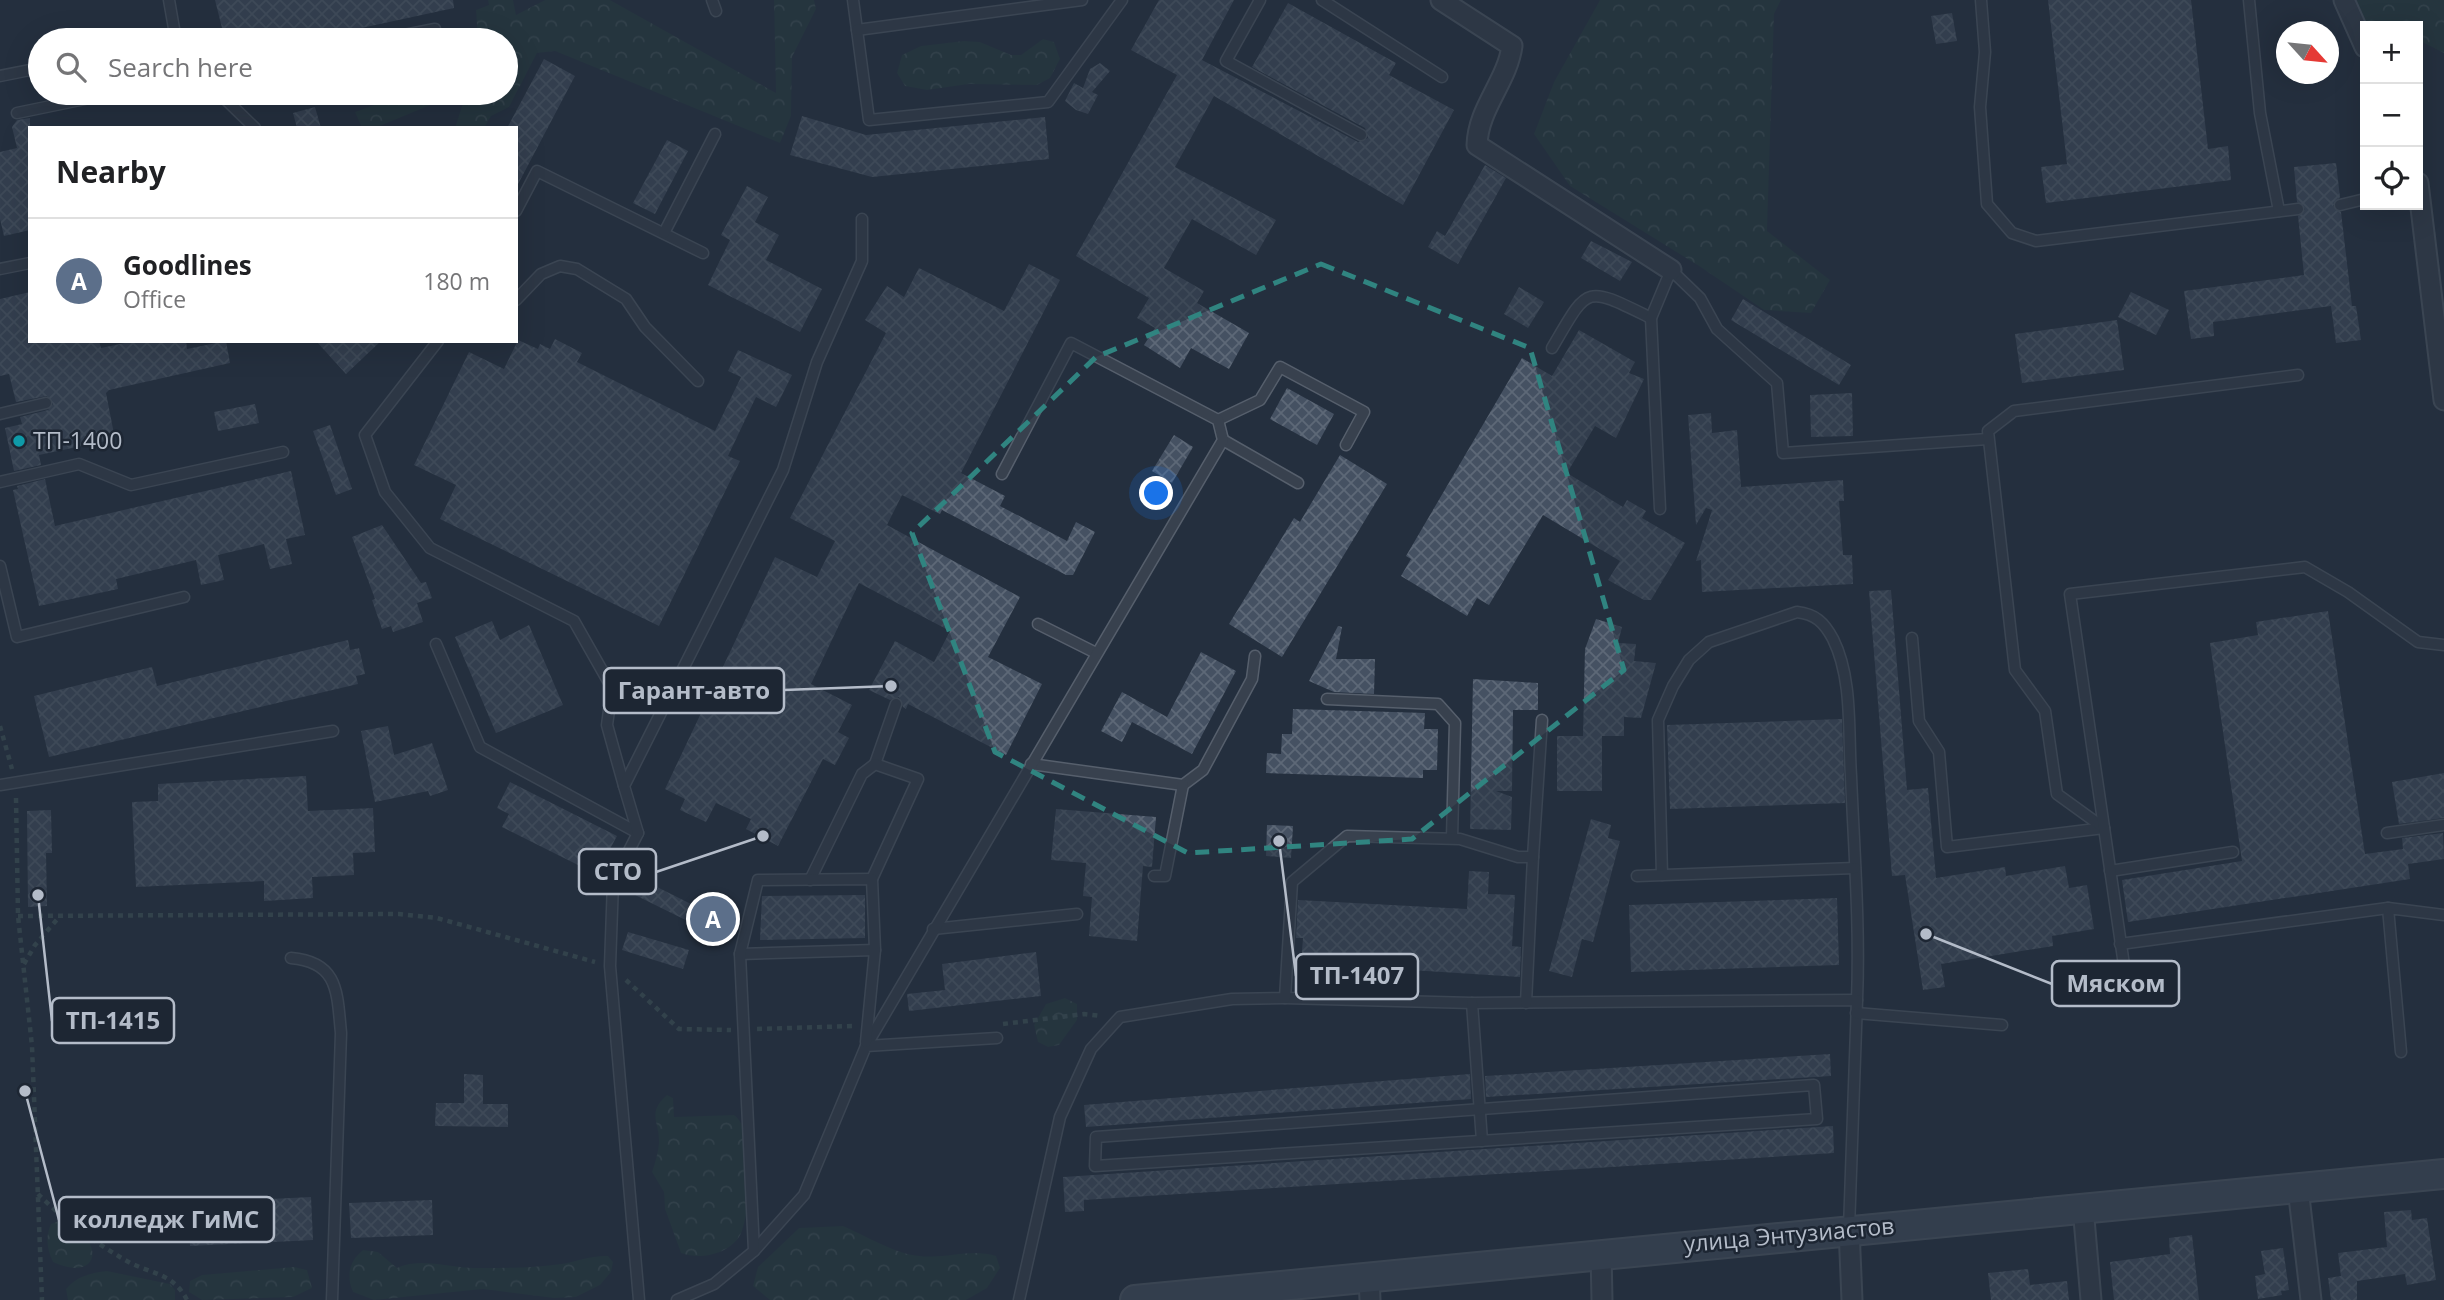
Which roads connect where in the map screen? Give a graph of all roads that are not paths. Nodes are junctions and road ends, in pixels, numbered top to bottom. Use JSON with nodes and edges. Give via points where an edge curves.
{"nodes":[{"id":1,"x":169,"y":0,"type":"edge"},
{"id":2,"x":712,"y":0,"type":"edge"},
{"id":3,"x":853,"y":0,"type":"edge"},
{"id":4,"x":1082,"y":0,"type":"edge"},
{"id":5,"x":1122,"y":0,"type":"edge"},
{"id":6,"x":1260,"y":0,"type":"edge"},
{"id":7,"x":1322,"y":0,"type":"edge"},
{"id":8,"x":1441,"y":0,"type":"edge"},
{"id":9,"x":1981,"y":0,"type":"edge"},
{"id":10,"x":2249,"y":0,"type":"edge"},
{"id":11,"x":2344,"y":0,"type":"edge"},
{"id":12,"x":716,"y":11,"type":"dead end"},
{"id":13,"x":174,"y":28,"type":"edge"},
{"id":14,"x":857,"y":30,"type":"junction"},
{"id":15,"x":2360,"y":36,"type":"edge"},
{"id":16,"x":28,"y":70,"type":"edge"},
{"id":17,"x":0,"y":76,"type":"edge"},
{"id":18,"x":1441,"y":77,"type":"dead end"},
{"id":19,"x":56,"y":105,"type":"edge"},
{"id":20,"x":231,"y":105,"type":"edge"},
{"id":21,"x":17,"y":113,"type":"dead end"},
{"id":22,"x":252,"y":126,"type":"edge"},
{"id":23,"x":715,"y":135,"type":"dead end"},
{"id":24,"x":1361,"y":135,"type":"dead end"},
{"id":25,"x":2360,"y":200,"type":"edge"},
{"id":26,"x":2340,"y":205,"type":"dead end"},
{"id":27,"x":518,"y":207,"type":"edge"},
{"id":28,"x":2298,"y":209,"type":"dead end"},
{"id":29,"x":2421,"y":210,"type":"edge"},
{"id":30,"x":2278,"y":211,"type":"junction"},
{"id":31,"x":862,"y":219,"type":"dead end"},
{"id":32,"x":664,"y":233,"type":"junction"},
{"id":33,"x":702,"y":253,"type":"dead end"},
{"id":34,"x":28,"y":263,"type":"edge"},
{"id":35,"x":0,"y":269,"type":"edge"},
{"id":36,"x":1671,"y":270,"type":"junction"},
{"id":37,"x":518,"y":298,"type":"edge"},
{"id":38,"x":1651,"y":318,"type":"junction"},
{"id":39,"x":436,"y":343,"type":"edge"},
{"id":40,"x":1552,"y":348,"type":"dead end"},
{"id":41,"x":2298,"y":375,"type":"dead end"},
{"id":42,"x":698,"y":381,"type":"dead end"},
{"id":43,"x":2444,"y":400,"type":"edge"},
{"id":44,"x":46,"y":403,"type":"dead end"},
{"id":45,"x":0,"y":414,"type":"edge"},
{"id":46,"x":1218,"y":420,"type":"junction"},
{"id":47,"x":1988,"y":439,"type":"junction"},
{"id":48,"x":1223,"y":440,"type":"junction"},
{"id":49,"x":1346,"y":445,"type":"dead end"},
{"id":50,"x":283,"y":452,"type":"dead end"},
{"id":51,"x":1002,"y":474,"type":"dead end"},
{"id":52,"x":0,"y":482,"type":"edge"},
{"id":53,"x":1298,"y":483,"type":"dead end"},
{"id":54,"x":1660,"y":509,"type":"dead end"},
{"id":55,"x":0,"y":566,"type":"edge"},
{"id":56,"x":184,"y":597,"type":"dead end"},
{"id":57,"x":1038,"y":624,"type":"dead end"},
{"id":58,"x":1912,"y":638,"type":"dead end"},
{"id":59,"x":436,"y":644,"type":"dead end"},
{"id":60,"x":2444,"y":645,"type":"edge"},
{"id":61,"x":1096,"y":653,"type":"junction"},
{"id":62,"x":1255,"y":656,"type":"dead end"},
{"id":63,"x":1327,"y":699,"type":"dead end"},
{"id":64,"x":896,"y":704,"type":"dead end"},
{"id":65,"x":1542,"y":720,"type":"dead end"},
{"id":66,"x":333,"y":731,"type":"dead end"},
{"id":67,"x":875,"y":764,"type":"junction"},
{"id":68,"x":1031,"y":764,"type":"junction"},
{"id":69,"x":0,"y":785,"type":"edge"},
{"id":70,"x":1183,"y":785,"type":"junction"},
{"id":71,"x":624,"y":786,"type":"junction"},
{"id":72,"x":2444,"y":825,"type":"edge"},
{"id":73,"x":2104,"y":828,"type":"junction"},
{"id":74,"x":638,"y":833,"type":"junction"},
{"id":75,"x":2387,"y":834,"type":"dead end"},
{"id":76,"x":1452,"y":838,"type":"junction"},
{"id":77,"x":2233,"y":852,"type":"dead end"},
{"id":78,"x":1533,"y":858,"type":"junction"},
{"id":79,"x":1855,"y":868,"type":"junction"},
{"id":80,"x":2110,"y":872,"type":"junction"},
{"id":81,"x":1662,"y":875,"type":"junction"},
{"id":82,"x":1154,"y":876,"type":"dead end"},
{"id":83,"x":1637,"y":876,"type":"dead end"},
{"id":84,"x":872,"y":879,"type":"junction"},
{"id":85,"x":810,"y":880,"type":"junction"},
{"id":86,"x":2388,"y":908,"type":"junction"},
{"id":87,"x":1077,"y":914,"type":"dead end"},
{"id":88,"x":2444,"y":915,"type":"edge"},
{"id":89,"x":933,"y":929,"type":"junction"},
{"id":90,"x":2120,"y":944,"type":"junction"},
{"id":91,"x":875,"y":950,"type":"junction"},
{"id":92,"x":740,"y":954,"type":"junction"},
{"id":93,"x":291,"y":958,"type":"dead end"},
{"id":94,"x":2124,"y":965,"type":"dead end"},
{"id":95,"x":1285,"y":998,"type":"junction"},
{"id":96,"x":1857,"y":1000,"type":"junction"},
{"id":97,"x":1472,"y":1003,"type":"junction"},
{"id":98,"x":1526,"y":1003,"type":"junction"},
{"id":99,"x":1856,"y":1013,"type":"junction"},
{"id":100,"x":2002,"y":1025,"type":"dead end"},
{"id":101,"x":997,"y":1038,"type":"road end"},
{"id":102,"x":866,"y":1046,"type":"junction"},
{"id":103,"x":2401,"y":1052,"type":"dead end"},
{"id":104,"x":1480,"y":1109,"type":"junction"},
{"id":105,"x":1482,"y":1141,"type":"junction"},
{"id":106,"x":2444,"y":1174,"type":"edge"},
{"id":107,"x":2298,"y":1188,"type":"junction"},
{"id":108,"x":2083,"y":1208,"type":"junction"},
{"id":109,"x":1849,"y":1229,"type":"junction"},
{"id":110,"x":754,"y":1251,"type":"junction"},
{"id":111,"x":1601,"y":1253,"type":"junction"},
{"id":112,"x":1370,"y":1288,"type":"edge"},
{"id":113,"x":1266,"y":1294,"type":"edge"},
{"id":114,"x":1228,"y":1295,"type":"edge"},
{"id":115,"x":332,"y":1300,"type":"edge"},
{"id":116,"x":639,"y":1300,"type":"edge"},
{"id":117,"x":677,"y":1300,"type":"edge"},
{"id":118,"x":1019,"y":1300,"type":"edge"},
{"id":119,"x":1135,"y":1300,"type":"edge"},
{"id":120,"x":1602,"y":1300,"type":"edge"},
{"id":121,"x":1852,"y":1300,"type":"edge"},
{"id":122,"x":2091,"y":1300,"type":"edge"},
{"id":123,"x":2311,"y":1300,"type":"edge"}],
"edges":[{"from":1,"to":13,"type":"lane"},
{"from":2,"to":12,"type":"lane"},
{"from":3,"to":14,"type":"lane"},
{"from":4,"to":14,"type":"lane"},
{"from":5,"to":14,"type":"lane","via":[[1048,102],[869,120]]},
{"from":6,"to":24,"type":"lane","via":[[1226,61]]},
{"from":7,"to":18,"type":"lane"},
{"from":8,"to":36,"type":"street","via":[[1512,46],[1510,64],[1478,125],[1477,145]]},
{"from":9,"to":30,"type":"lane","via":[[1985,52],[1980,107],[1987,204],[2012,233],[2036,240]]},
{"from":10,"to":30,"type":"lane","via":[[2260,113]]},
{"from":11,"to":15,"type":"street"},
{"from":16,"to":17,"type":"lane"},
{"from":19,"to":21,"type":"lane"},
{"from":20,"to":22,"type":"lane"},
{"from":23,"to":32,"type":"lane"},
{"from":25,"to":26,"type":"lane"},
{"from":27,"to":32,"type":"lane","via":[[537,171]]},
{"from":28,"to":30,"type":"lane"},
{"from":29,"to":43,"type":"street"},
{"from":31,"to":71,"type":"lane","via":[[862,261],[817,362],[783,470]]},
{"from":32,"to":33,"type":"lane"},
{"from":34,"to":35,"type":"lane"},
{"from":36,"to":38,"type":"lane"},
{"from":36,"to":47,"type":"lane","via":[[1700,298],[1717,328],[1777,383],[1783,453]]},
{"from":37,"to":42,"type":"lane","via":[[541,274],[560,266],[577,269],[626,299],[645,327]]},
{"from":38,"to":40,"type":"lane","via":[[1595,294],[1579,302]]},
{"from":38,"to":54,"type":"lane"},
{"from":39,"to":71,"type":"lane","via":[[365,435],[385,492],[430,548],[574,621],[612,688],[607,725]]},
{"from":41,"to":47,"type":"lane","via":[[2014,411],[1987,431]]},
{"from":44,"to":45,"type":"lane"},
{"from":46,"to":48,"type":"lane"},
{"from":46,"to":49,"type":"lane","via":[[1260,400],[1280,367],[1364,412]]},
{"from":46,"to":51,"type":"lane","via":[[1071,343]]},
{"from":47,"to":73,"type":"lane","via":[[2015,670],[2045,711],[2057,794]]},
{"from":48,"to":53,"type":"lane"},
{"from":48,"to":61,"type":"lane"},
{"from":50,"to":52,"type":"lane","via":[[131,485],[79,464]]},
{"from":55,"to":56,"type":"lane","via":[[17,637]]},
{"from":57,"to":61,"type":"lane"},
{"from":58,"to":73,"type":"lane","via":[[1919,721],[1938,752],[1947,847]]},
{"from":59,"to":74,"type":"lane","via":[[480,747]]},
{"from":60,"to":73,"type":"lane","via":[[2418,642],[2305,567],[2070,594]]},
{"from":61,"to":68,"type":"lane"},
{"from":62,"to":70,"type":"lane","via":[[1252,679],[1203,770]]},
{"from":63,"to":76,"type":"lane","via":[[1438,704],[1455,723]]},
{"from":64,"to":67,"type":"lane"},
{"from":65,"to":78,"type":"lane"},
{"from":66,"to":69,"type":"lane"},
{"from":67,"to":84,"type":"lane","via":[[918,779]]},
{"from":67,"to":85,"type":"lane","via":[[862,774]]},
{"from":68,"to":70,"type":"lane"},
{"from":68,"to":89,"type":"lane"},
{"from":70,"to":82,"type":"lane","via":[[1165,876]]},
{"from":71,"to":74,"type":"lane"},
{"from":72,"to":75,"type":"lane"},
{"from":73,"to":80,"type":"lane"},
{"from":74,"to":116,"type":"lane","via":[[613,883],[610,966]]},
{"from":76,"to":78,"type":"lane"},
{"from":76,"to":95,"type":"lane","via":[[1347,836],[1292,882]]},
{"from":77,"to":80,"type":"lane"},
{"from":78,"to":98,"type":"lane"},
{"from":79,"to":81,"type":"lane"},
{"from":79,"to":81,"type":"lane","via":[[1846,681],[1824,624],[1812,613],[1797,612],[1709,642],[1689,660],[1673,686],[1658,720]]},
{"from":79,"to":96,"type":"lane"},
{"from":80,"to":90,"type":"lane"},
{"from":81,"to":83,"type":"lane"},
{"from":84,"to":85,"type":"lane"},
{"from":84,"to":91,"type":"lane"},
{"from":85,"to":92,"type":"lane","via":[[758,880]]},
{"from":86,"to":88,"type":"lane"},
{"from":86,"to":90,"type":"lane"},
{"from":86,"to":103,"type":"lane"},
{"from":87,"to":89,"type":"lane"},
{"from":89,"to":102,"type":"lane"},
{"from":90,"to":94,"type":"lane"},
{"from":91,"to":92,"type":"lane"},
{"from":91,"to":102,"type":"lane"},
{"from":92,"to":110,"type":"lane","via":[[742,1030],[738,1045]]},
{"from":93,"to":115,"type":"lane","via":[[321,966],[331,978],[337,998],[341,1033]]},
{"from":95,"to":97,"type":"lane"},
{"from":95,"to":118,"type":"lane","via":[[1232,999],[1120,1017],[1091,1049],[1060,1118]]},
{"from":96,"to":98,"type":"lane"},
{"from":96,"to":99,"type":"lane"},
{"from":97,"to":98,"type":"lane"},
{"from":97,"to":104,"type":"lane"},
{"from":99,"to":100,"type":"lane"},
{"from":99,"to":109,"type":"lane"},
{"from":101,"to":102,"type":"lane"},
{"from":102,"to":110,"type":"lane","via":[[804,1195]]},
{"from":104,"to":105,"type":"lane"},
{"from":104,"to":105,"type":"lane","via":[[1814,1085],[1817,1119]]},
{"from":104,"to":105,"type":"lane","via":[[1096,1137],[1095,1166]]},
{"from":106,"to":107,"type":"street","name":"улица Энтузиастов"},
{"from":107,"to":108,"type":"street","name":"улица Энтузиастов"},
{"from":107,"to":123,"type":"street"},
{"from":108,"to":109,"type":"street","name":"улица Энтузиастов"},
{"from":108,"to":122,"type":"street"},
{"from":109,"to":111,"type":"street","name":"улица Энтузиастов"},
{"from":109,"to":121,"type":"street"},
{"from":110,"to":117,"type":"lane","via":[[714,1284]]},
{"from":111,"to":112,"type":"street","name":"улица Энтузиастов"},
{"from":111,"to":120,"type":"street"},
{"from":112,"to":113,"type":"street","name":"улица Энтузиастов"},
{"from":113,"to":114,"type":"street","name":"улица Энтузиастов"},
{"from":114,"to":119,"type":"street","name":"улица Энтузиастов"}]}
